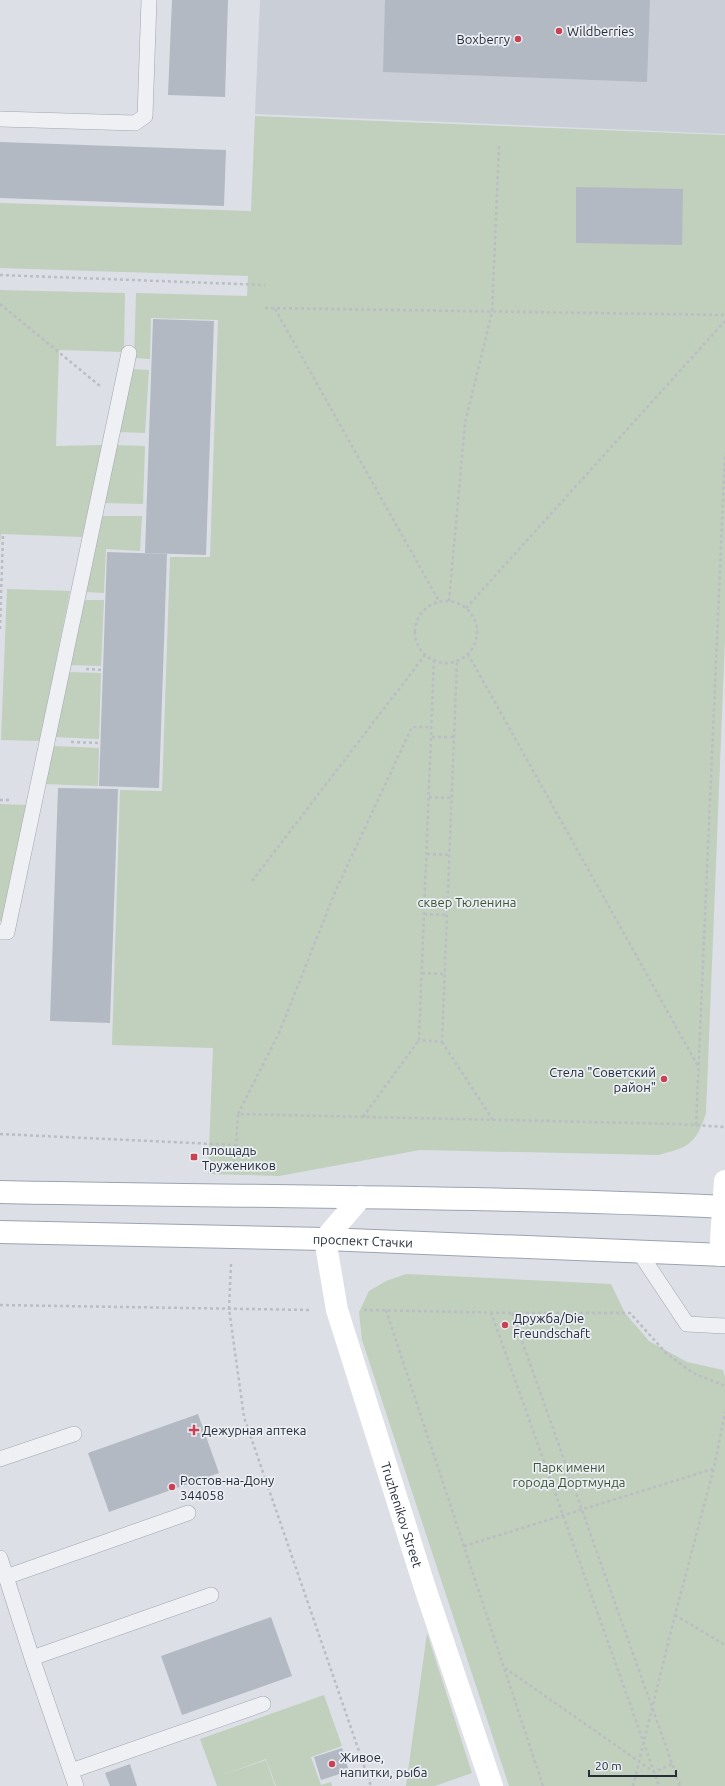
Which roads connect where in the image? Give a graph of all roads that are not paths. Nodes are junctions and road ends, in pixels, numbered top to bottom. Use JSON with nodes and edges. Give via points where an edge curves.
{"nodes":[{"id":1,"x":149,"y":0,"type":"edge"},
{"id":2,"x":0,"y":119,"type":"edge"},
{"id":3,"x":129,"y":353,"type":"dead end"},
{"id":4,"x":0,"y":932,"type":"edge"},
{"id":5,"x":725,"y":1181,"type":"edge"},
{"id":6,"x":0,"y":1192,"type":"edge"},
{"id":7,"x":361,"y":1196,"type":"junction"},
{"id":8,"x":724,"y":1207,"type":"edge"},
{"id":9,"x":0,"y":1232,"type":"edge"},
{"id":10,"x":325,"y":1239,"type":"junction"},
{"id":11,"x":639,"y":1252,"type":"junction"},
{"id":12,"x":723,"y":1255,"type":"edge"},
{"id":13,"x":725,"y":1326,"type":"edge"},
{"id":14,"x":74,"y":1434,"type":"dead end"},
{"id":15,"x":0,"y":1459,"type":"edge"},
{"id":16,"x":188,"y":1514,"type":"dead end"},
{"id":17,"x":0,"y":1558,"type":"edge"},
{"id":18,"x":6,"y":1577,"type":"junction"},
{"id":19,"x":211,"y":1595,"type":"dead end"},
{"id":20,"x":32,"y":1658,"type":"junction"},
{"id":21,"x":264,"y":1704,"type":"dead end"},
{"id":22,"x":70,"y":1771,"type":"junction"},
{"id":23,"x":76,"y":1786,"type":"edge"},
{"id":24,"x":492,"y":1786,"type":"edge"}],
"edges":[{"from":1,"to":2,"type":"lane","via":[[145,116],[135,123]]},
{"from":3,"to":4,"type":"lane","via":[[7,932]]},
{"from":5,"to":8,"type":"main road"},
{"from":6,"to":7,"type":"main road","via":[[233,1197]]},
{"from":7,"to":8,"type":"main road"},
{"from":7,"to":10,"type":"main road"},
{"from":8,"to":12,"type":"main road"},
{"from":9,"to":10,"type":"main road","name":"проспект Стачки"},
{"from":10,"to":11,"type":"main road","name":"проспект Стачки"},
{"from":10,"to":24,"type":"main road","name":"Truzhenikov Street","via":[[337,1310],[426,1591]]},
{"from":11,"to":12,"type":"main road","name":"проспект Стачки"},
{"from":11,"to":13,"type":"lane","via":[[687,1324]]},
{"from":14,"to":15,"type":"lane"},
{"from":16,"to":18,"type":"lane"},
{"from":17,"to":18,"type":"lane"},
{"from":18,"to":20,"type":"lane"},
{"from":19,"to":20,"type":"lane"},
{"from":20,"to":22,"type":"lane"},
{"from":21,"to":22,"type":"lane"},
{"from":22,"to":23,"type":"lane"}]}
